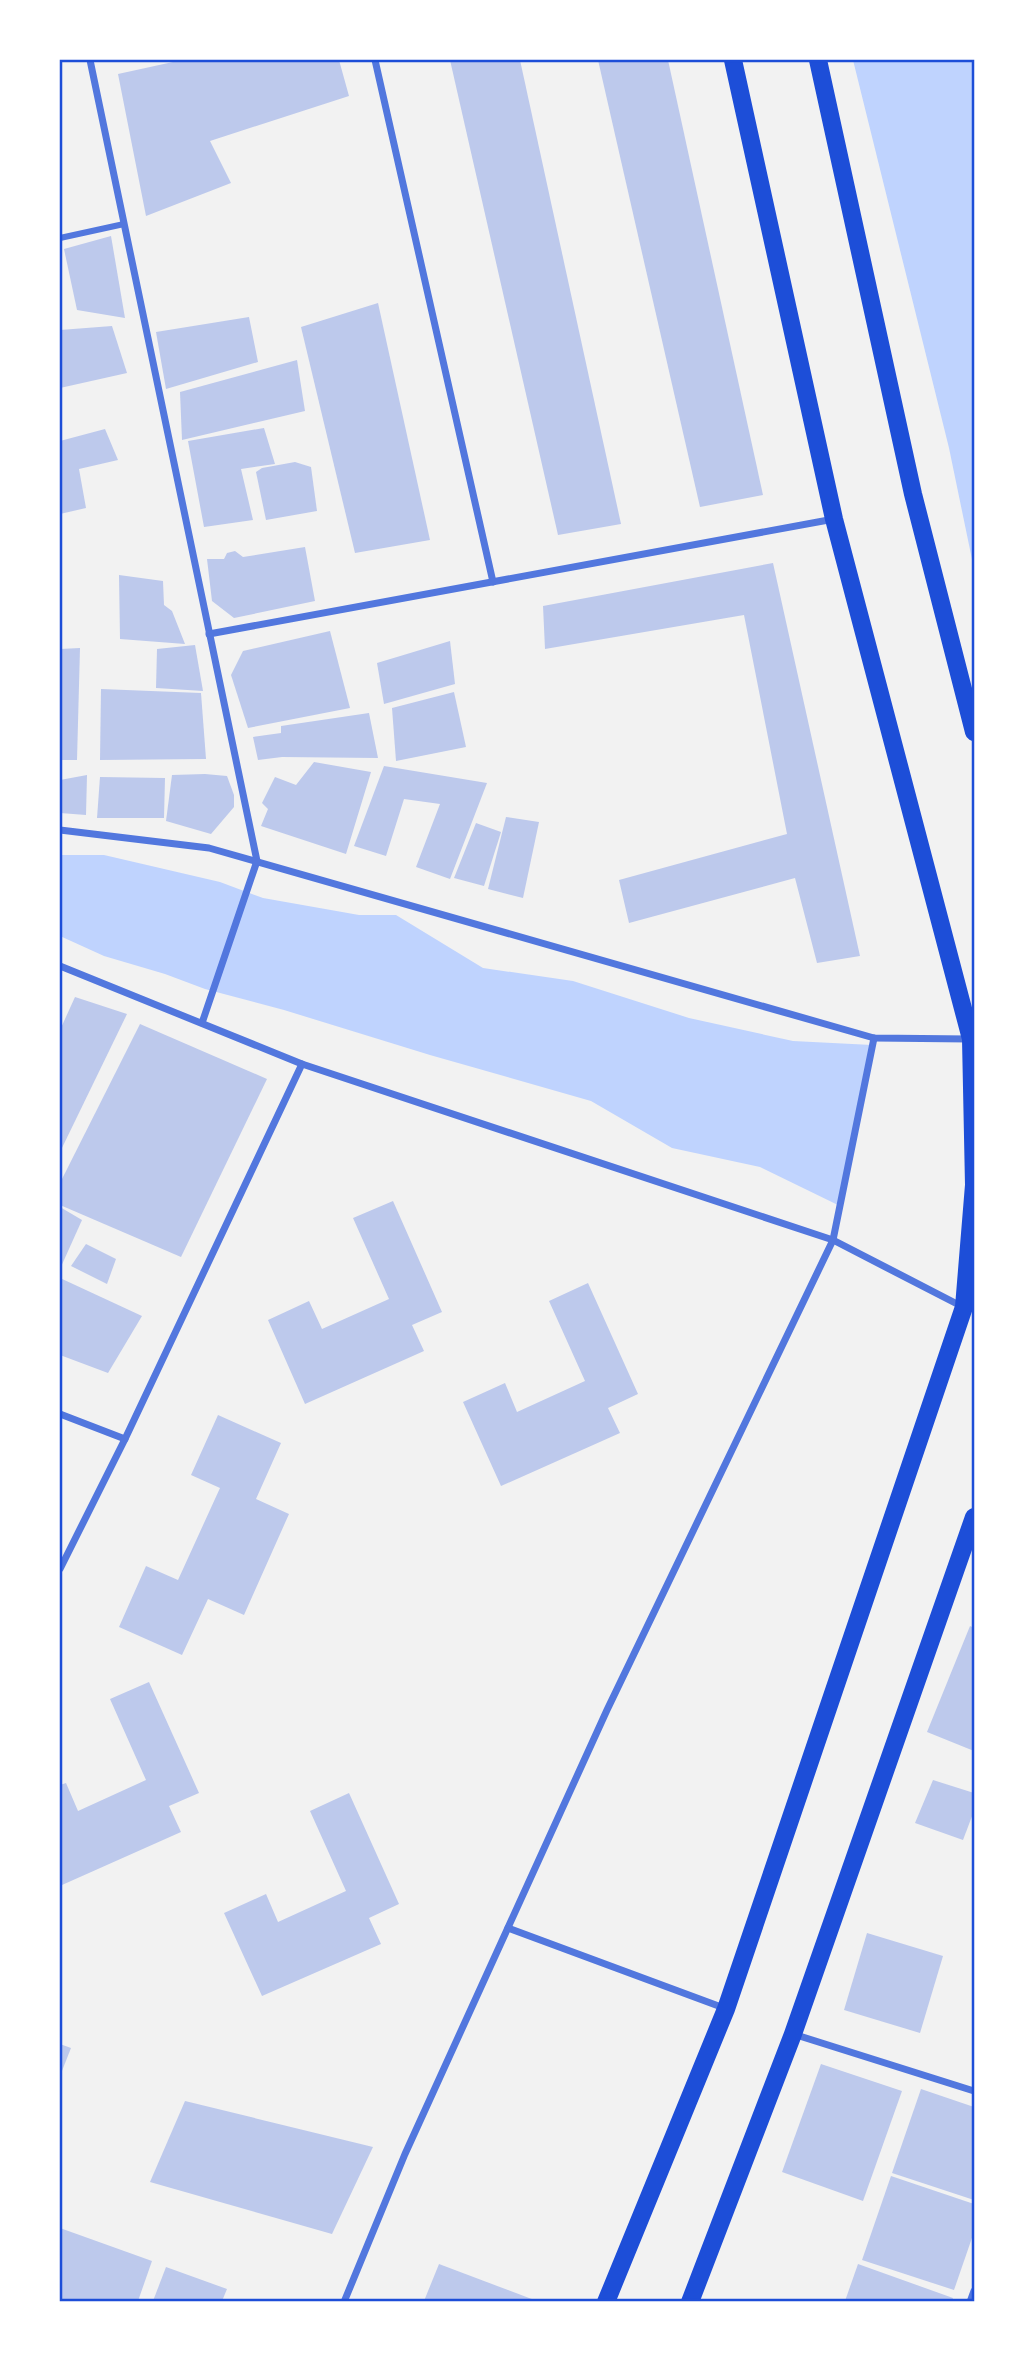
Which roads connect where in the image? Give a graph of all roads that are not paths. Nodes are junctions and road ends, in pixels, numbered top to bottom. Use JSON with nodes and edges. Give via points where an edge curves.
{"nodes":[{"id":1,"x":90,"y":60,"type":"edge"},
{"id":2,"x":375,"y":60,"type":"edge"},
{"id":3,"x":733,"y":60,"type":"edge"},
{"id":4,"x":818,"y":60,"type":"edge"},
{"id":5,"x":124,"y":224,"type":"junction"},
{"id":6,"x":60,"y":239,"type":"edge"},
{"id":7,"x":834,"y":519,"type":"junction"},
{"id":8,"x":494,"y":582,"type":"junction"},
{"id":9,"x":209,"y":634,"type":"junction"},
{"id":10,"x":975,"y":732,"type":"edge"},
{"id":11,"x":60,"y":830,"type":"edge"},
{"id":12,"x":257,"y":861,"type":"junction"},
{"id":13,"x":60,"y":966,"type":"edge"},
{"id":14,"x":202,"y":1023,"type":"junction"},
{"id":15,"x":874,"y":1038,"type":"junction"},
{"id":16,"x":973,"y":1039,"type":"edge"},
{"id":17,"x":302,"y":1064,"type":"junction"},
{"id":18,"x":833,"y":1240,"type":"junction"},
{"id":19,"x":964,"y":1307,"type":"junction"},
{"id":20,"x":60,"y":1414,"type":"edge"},
{"id":21,"x":125,"y":1439,"type":"junction"},
{"id":22,"x":975,"y":1517,"type":"edge"},
{"id":23,"x":60,"y":1569,"type":"edge"},
{"id":24,"x":508,"y":1928,"type":"junction"},
{"id":25,"x":726,"y":2009,"type":"junction"},
{"id":26,"x":793,"y":2034,"type":"junction"},
{"id":27,"x":975,"y":2091,"type":"edge"},
{"id":28,"x":975,"y":2291,"type":"edge"},
{"id":29,"x":344,"y":2301,"type":"edge"},
{"id":30,"x":606,"y":2301,"type":"edge"},
{"id":31,"x":690,"y":2301,"type":"edge"},
{"id":32,"x":970,"y":2301,"type":"edge"}],
"edges":[{"from":1,"to":5,"type":"street"},
{"from":2,"to":8,"type":"street"},
{"from":3,"to":7,"type":"main road"},
{"from":4,"to":10,"type":"main road","via":[[913,494]]},
{"from":5,"to":6,"type":"street"},
{"from":5,"to":9,"type":"street"},
{"from":7,"to":8,"type":"street"},
{"from":7,"to":16,"type":"main road"},
{"from":8,"to":9,"type":"street"},
{"from":9,"to":12,"type":"street"},
{"from":11,"to":12,"type":"street","via":[[209,848]]},
{"from":12,"to":14,"type":"street"},
{"from":12,"to":15,"type":"street"},
{"from":13,"to":14,"type":"street"},
{"from":14,"to":17,"type":"street"},
{"from":15,"to":16,"type":"street"},
{"from":15,"to":18,"type":"street"},
{"from":16,"to":19,"type":"main road","via":[[974,1185]]},
{"from":17,"to":18,"type":"street"},
{"from":17,"to":21,"type":"street"},
{"from":18,"to":19,"type":"street"},
{"from":18,"to":24,"type":"street","via":[[607,1710]]},
{"from":19,"to":25,"type":"main road"},
{"from":20,"to":21,"type":"street"},
{"from":21,"to":23,"type":"street"},
{"from":22,"to":26,"type":"main road"},
{"from":24,"to":25,"type":"street"},
{"from":24,"to":29,"type":"street"},
{"from":25,"to":30,"type":"main road"},
{"from":26,"to":27,"type":"street"},
{"from":26,"to":31,"type":"main road"},
{"from":28,"to":32,"type":"street"}]}
